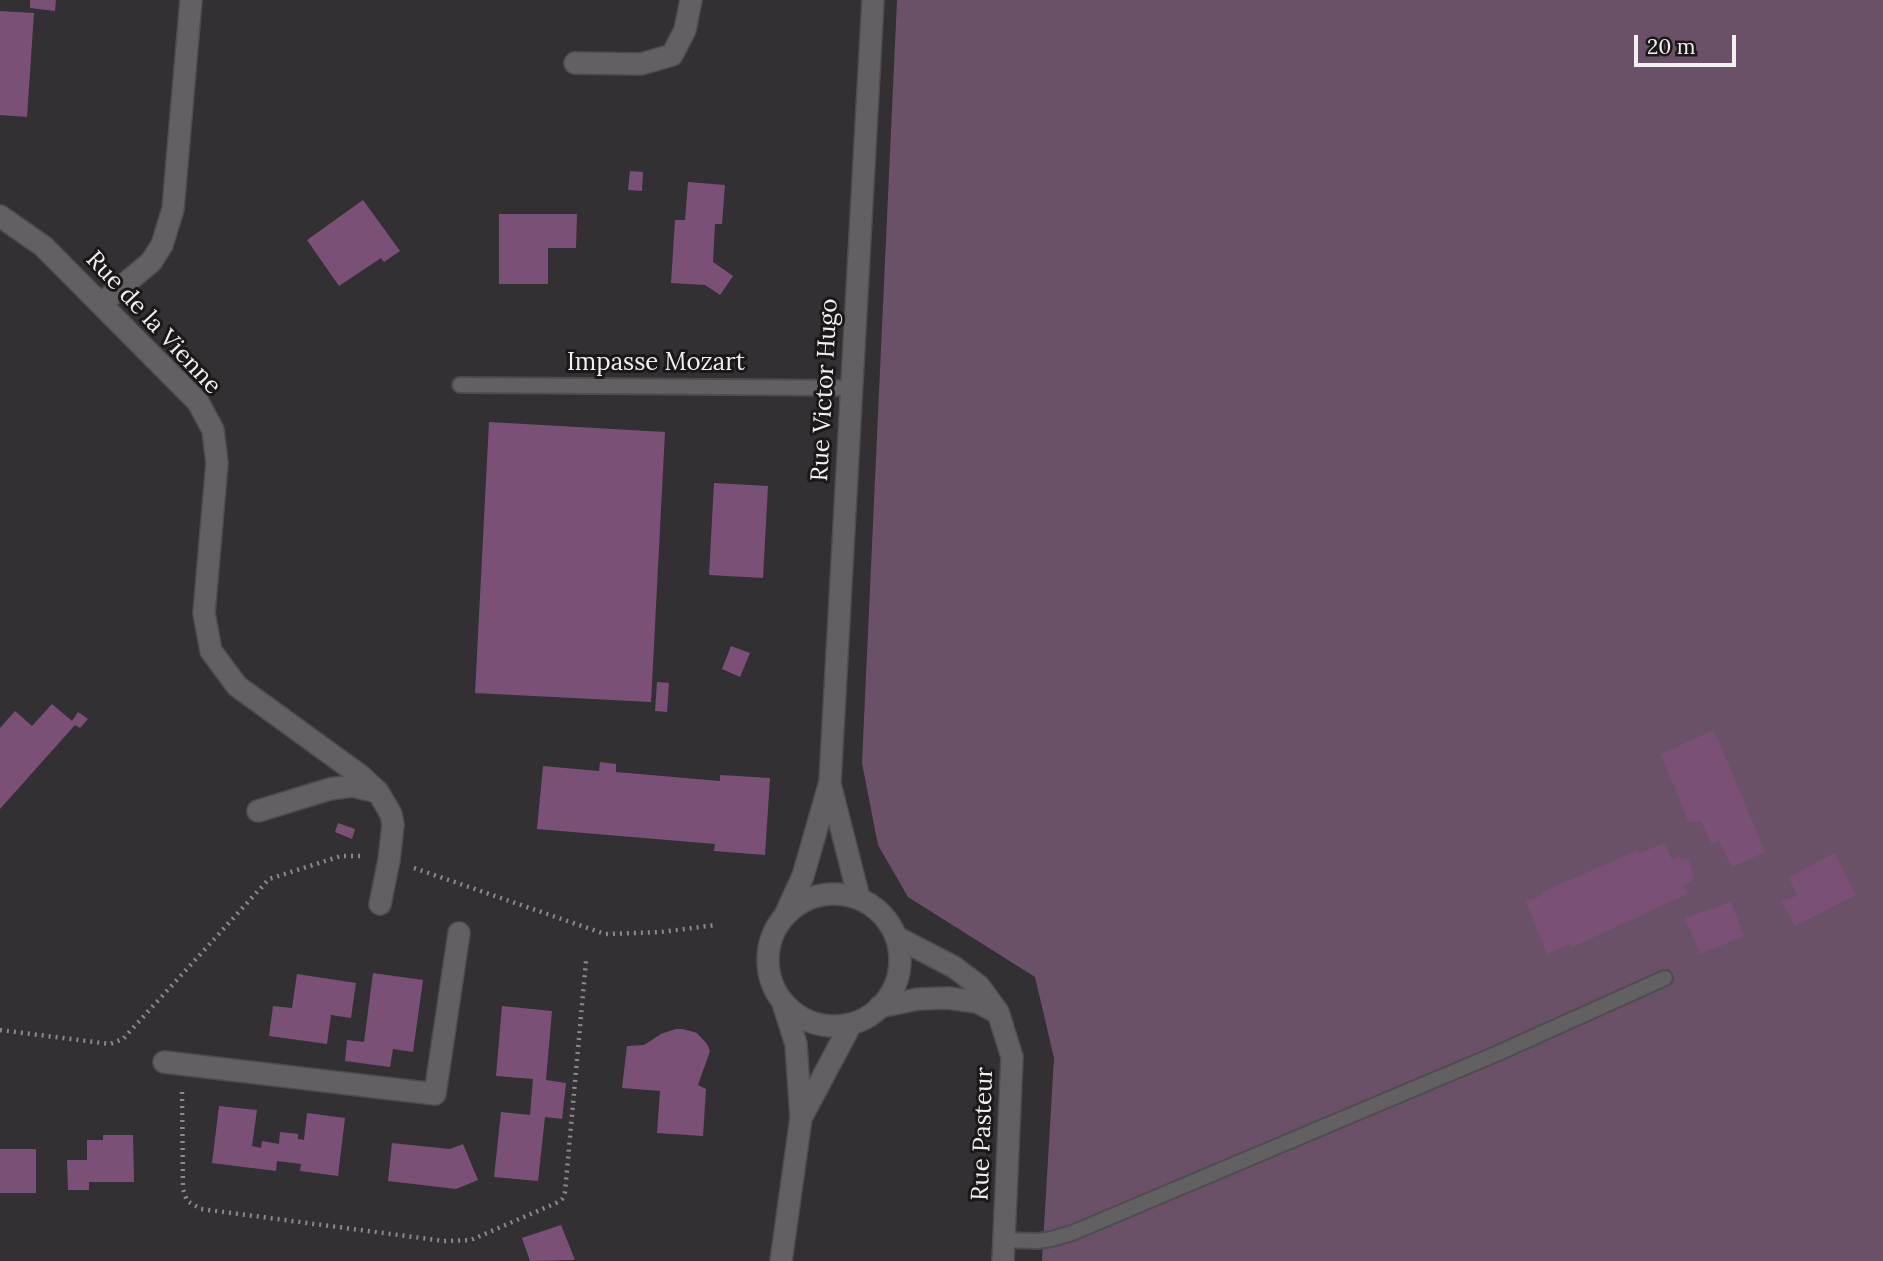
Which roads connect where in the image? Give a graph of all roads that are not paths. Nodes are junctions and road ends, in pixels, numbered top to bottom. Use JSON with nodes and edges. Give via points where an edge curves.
{"nodes":[{"id":1,"x":191,"y":0,"type":"edge"},
{"id":2,"x":691,"y":0,"type":"edge"},
{"id":3,"x":873,"y":0,"type":"edge"},
{"id":4,"x":575,"y":63,"type":"dead end"},
{"id":5,"x":0,"y":216,"type":"edge"},
{"id":6,"x":101,"y":304,"type":"junction"},
{"id":7,"x":460,"y":385,"type":"dead end"},
{"id":8,"x":851,"y":388,"type":"junction"},
{"id":9,"x":830,"y":782,"type":"junction"},
{"id":10,"x":378,"y":792,"type":"junction"},
{"id":11,"x":258,"y":811,"type":"dead end"},
{"id":12,"x":859,"y":898,"type":"junction"},
{"id":13,"x":380,"y":904,"type":"dead end"},
{"id":14,"x":786,"y":913,"type":"junction"},
{"id":15,"x":459,"y":933,"type":"dead end"},
{"id":16,"x":896,"y":937,"type":"junction"},
{"id":17,"x":1665,"y":978,"type":"dead end"},
{"id":18,"x":783,"y":1003,"type":"junction"},
{"id":19,"x":879,"y":1007,"type":"junction"},
{"id":20,"x":998,"y":1012,"type":"junction"},
{"id":21,"x":851,"y":1024,"type":"junction"},
{"id":22,"x":164,"y":1062,"type":"dead end"},
{"id":23,"x":801,"y":1118,"type":"junction"},
{"id":24,"x":1004,"y":1250,"type":"edge"},
{"id":25,"x":781,"y":1261,"type":"edge"}],
"edges":[{"from":1,"to":6,"type":"street","via":[[173,209],[162,245],[151,262]]},
{"from":2,"to":4,"type":"street","via":[[685,30],[672,55],[641,64]]},
{"from":3,"to":8,"type":"street","name":"Rue Victor Hugo"},
{"from":5,"to":6,"type":"street","name":"Rue de la Vienne","via":[[43,246]]},
{"from":6,"to":10,"type":"street","name":"Rue de la Vienne","via":[[198,401],[213,430],[216,463],[204,614],[211,651],[237,686]]},
{"from":7,"to":8,"type":"lane","name":"Impasse Mozart"},
{"from":8,"to":9,"type":"street","name":"Rue Victor Hugo"},
{"from":9,"to":12,"type":"street","name":"Rue Victor Hugo"},
{"from":9,"to":14,"type":"street","name":"Rue Victor Hugo","via":[[803,876]]},
{"from":10,"to":11,"type":"street","via":[[352,786],[330,789]]},
{"from":10,"to":13,"type":"street","via":[[393,825]]},
{"from":12,"to":14,"type":"street","via":[[827,894],[805,900]]},
{"from":12,"to":16,"type":"street","via":[[876,908]]},
{"from":14,"to":18,"type":"street","via":[[772,933],[767,954],[769,976]]},
{"from":15,"to":22,"type":"street","via":[[435,1094]]},
{"from":16,"to":19,"type":"street","via":[[901,961],[898,977]]},
{"from":16,"to":20,"type":"street","name":"Rue Pasteur","via":[[954,967],[979,986]]},
{"from":17,"to":24,"type":"lane","via":[[1072,1233]]},
{"from":18,"to":21,"type":"street","via":[[800,1018],[818,1024]]},
{"from":18,"to":23,"type":"street","via":[[796,1044]]},
{"from":19,"to":20,"type":"street","via":[[948,998],[976,1002]]},
{"from":19,"to":21,"type":"street"},
{"from":20,"to":24,"type":"street","name":"Rue Pasteur","via":[[1012,1057]]},
{"from":21,"to":23,"type":"street"},
{"from":23,"to":25,"type":"street"}]}
